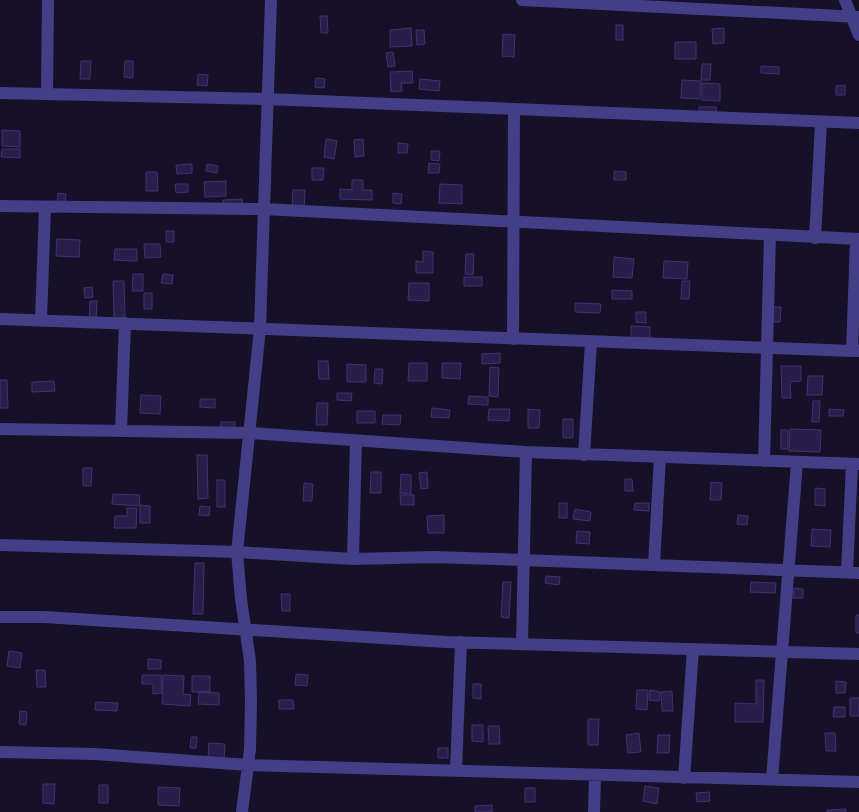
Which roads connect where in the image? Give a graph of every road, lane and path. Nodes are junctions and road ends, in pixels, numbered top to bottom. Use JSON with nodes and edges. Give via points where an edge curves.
{"nodes":[{"id":1,"x":48,"y":0,"type":"edge"},
{"id":2,"x":271,"y":0,"type":"edge"},
{"id":3,"x":522,"y":0,"type":"edge"},
{"id":4,"x":845,"y":0,"type":"edge"},
{"id":5,"x":856,"y":17,"type":"edge"},
{"id":6,"x":859,"y":35,"type":"edge"},
{"id":7,"x":0,"y":93,"type":"edge"},
{"id":8,"x":47,"y":94,"type":"junction"},
{"id":9,"x":268,"y":100,"type":"junction"},
{"id":10,"x":514,"y":110,"type":"junction"},
{"id":11,"x":859,"y":118,"type":"edge"},
{"id":12,"x":821,"y":123,"type":"junction"},
{"id":13,"x":859,"y":124,"type":"edge"},
{"id":14,"x":0,"y":206,"type":"edge"},
{"id":15,"x":45,"y":208,"type":"junction"},
{"id":16,"x":262,"y":209,"type":"junction"},
{"id":17,"x":513,"y":222,"type":"junction"},
{"id":18,"x":770,"y":236,"type":"junction"},
{"id":19,"x":815,"y":238,"type":"junction"},
{"id":20,"x":858,"y":238,"type":"edge"},
{"id":21,"x":0,"y":319,"type":"edge"},
{"id":22,"x":41,"y":319,"type":"junction"},
{"id":23,"x":126,"y":323,"type":"junction"},
{"id":24,"x":260,"y":328,"type":"junction"},
{"id":25,"x":513,"y":339,"type":"junction"},
{"id":26,"x":591,"y":342,"type":"junction"},
{"id":27,"x":768,"y":348,"type":"junction"},
{"id":28,"x":856,"y":351,"type":"edge"},
{"id":29,"x":0,"y":429,"type":"edge"},
{"id":30,"x":121,"y":431,"type":"junction"},
{"id":31,"x":250,"y":433,"type":"junction"},
{"id":32,"x":356,"y":441,"type":"junction"},
{"id":33,"x":526,"y":452,"type":"junction"},
{"id":34,"x":584,"y":455,"type":"junction"},
{"id":35,"x":660,"y":457,"type":"junction"},
{"id":36,"x":764,"y":461,"type":"junction"},
{"id":37,"x":797,"y":462,"type":"junction"},
{"id":38,"x":855,"y":464,"type":"edge"},
{"id":39,"x":0,"y":545,"type":"edge"},
{"id":40,"x":237,"y":552,"type":"junction"},
{"id":41,"x":353,"y":559,"type":"junction"},
{"id":42,"x":524,"y":560,"type":"junction"},
{"id":43,"x":654,"y":565,"type":"junction"},
{"id":44,"x":787,"y":570,"type":"junction"},
{"id":45,"x":853,"y":573,"type":"edge"},
{"id":46,"x":0,"y":617,"type":"edge"},
{"id":47,"x":246,"y":631,"type":"junction"},
{"id":48,"x":461,"y":642,"type":"junction"},
{"id":49,"x":522,"y":644,"type":"junction"},
{"id":50,"x":693,"y":649,"type":"junction"},
{"id":51,"x":781,"y":652,"type":"junction"},
{"id":52,"x":859,"y":654,"type":"edge"},
{"id":53,"x":0,"y":752,"type":"edge"},
{"id":54,"x":248,"y":765,"type":"junction"},
{"id":55,"x":456,"y":770,"type":"junction"},
{"id":56,"x":595,"y":775,"type":"junction"},
{"id":57,"x":684,"y":778,"type":"junction"},
{"id":58,"x":772,"y":779,"type":"junction"},
{"id":59,"x":859,"y":782,"type":"edge"},
{"id":60,"x":242,"y":812,"type":"edge"},
{"id":61,"x":594,"y":812,"type":"edge"}],
"edges":[{"from":1,"to":8,"type":"street"},
{"from":2,"to":9,"type":"street"},
{"from":3,"to":5,"type":"street"},
{"from":4,"to":5,"type":"street"},
{"from":5,"to":6,"type":"street"},
{"from":7,"to":8,"type":"street"},
{"from":8,"to":9,"type":"street"},
{"from":9,"to":10,"type":"street"},
{"from":9,"to":16,"type":"street"},
{"from":10,"to":12,"type":"street"},
{"from":10,"to":17,"type":"street"},
{"from":11,"to":13,"type":"street"},
{"from":12,"to":13,"type":"street"},
{"from":12,"to":19,"type":"street"},
{"from":14,"to":15,"type":"street"},
{"from":15,"to":16,"type":"street"},
{"from":15,"to":22,"type":"street"},
{"from":16,"to":17,"type":"street"},
{"from":16,"to":24,"type":"street"},
{"from":17,"to":18,"type":"street"},
{"from":17,"to":25,"type":"street"},
{"from":18,"to":19,"type":"street"},
{"from":18,"to":27,"type":"street"},
{"from":19,"to":20,"type":"street"},
{"from":20,"to":28,"type":"street"},
{"from":21,"to":22,"type":"street"},
{"from":22,"to":23,"type":"street"},
{"from":23,"to":24,"type":"street"},
{"from":23,"to":30,"type":"street"},
{"from":24,"to":25,"type":"street"},
{"from":24,"to":31,"type":"street"},
{"from":25,"to":26,"type":"street"},
{"from":26,"to":27,"type":"street"},
{"from":26,"to":34,"type":"street"},
{"from":27,"to":28,"type":"street"},
{"from":27,"to":36,"type":"street"},
{"from":29,"to":30,"type":"street"},
{"from":30,"to":31,"type":"street"},
{"from":31,"to":32,"type":"street"},
{"from":31,"to":40,"type":"street"},
{"from":32,"to":33,"type":"street"},
{"from":32,"to":41,"type":"street"},
{"from":33,"to":34,"type":"street"},
{"from":33,"to":42,"type":"street"},
{"from":34,"to":35,"type":"street"},
{"from":35,"to":36,"type":"street"},
{"from":35,"to":43,"type":"street"},
{"from":36,"to":37,"type":"street"},
{"from":37,"to":38,"type":"street"},
{"from":37,"to":44,"type":"street"},
{"from":38,"to":45,"type":"street"},
{"from":39,"to":40,"type":"street"},
{"from":40,"to":41,"type":"street"},
{"from":40,"to":47,"type":"street"},
{"from":41,"to":42,"type":"street"},
{"from":42,"to":43,"type":"street"},
{"from":42,"to":49,"type":"street"},
{"from":43,"to":44,"type":"street"},
{"from":44,"to":45,"type":"street"},
{"from":44,"to":51,"type":"street"},
{"from":46,"to":47,"type":"street","via":[[44,617]]},
{"from":47,"to":48,"type":"street"},
{"from":47,"to":54,"type":"street","via":[[251,701]]},
{"from":48,"to":49,"type":"street"},
{"from":48,"to":55,"type":"street"},
{"from":49,"to":50,"type":"street"},
{"from":50,"to":51,"type":"street"},
{"from":50,"to":57,"type":"street"},
{"from":51,"to":52,"type":"street"},
{"from":51,"to":58,"type":"street"},
{"from":53,"to":54,"type":"street","via":[[95,754]]},
{"from":54,"to":55,"type":"street"},
{"from":54,"to":60,"type":"street"},
{"from":55,"to":56,"type":"street"},
{"from":56,"to":57,"type":"street"},
{"from":56,"to":61,"type":"street"},
{"from":57,"to":58,"type":"street"},
{"from":58,"to":59,"type":"street"}]}
